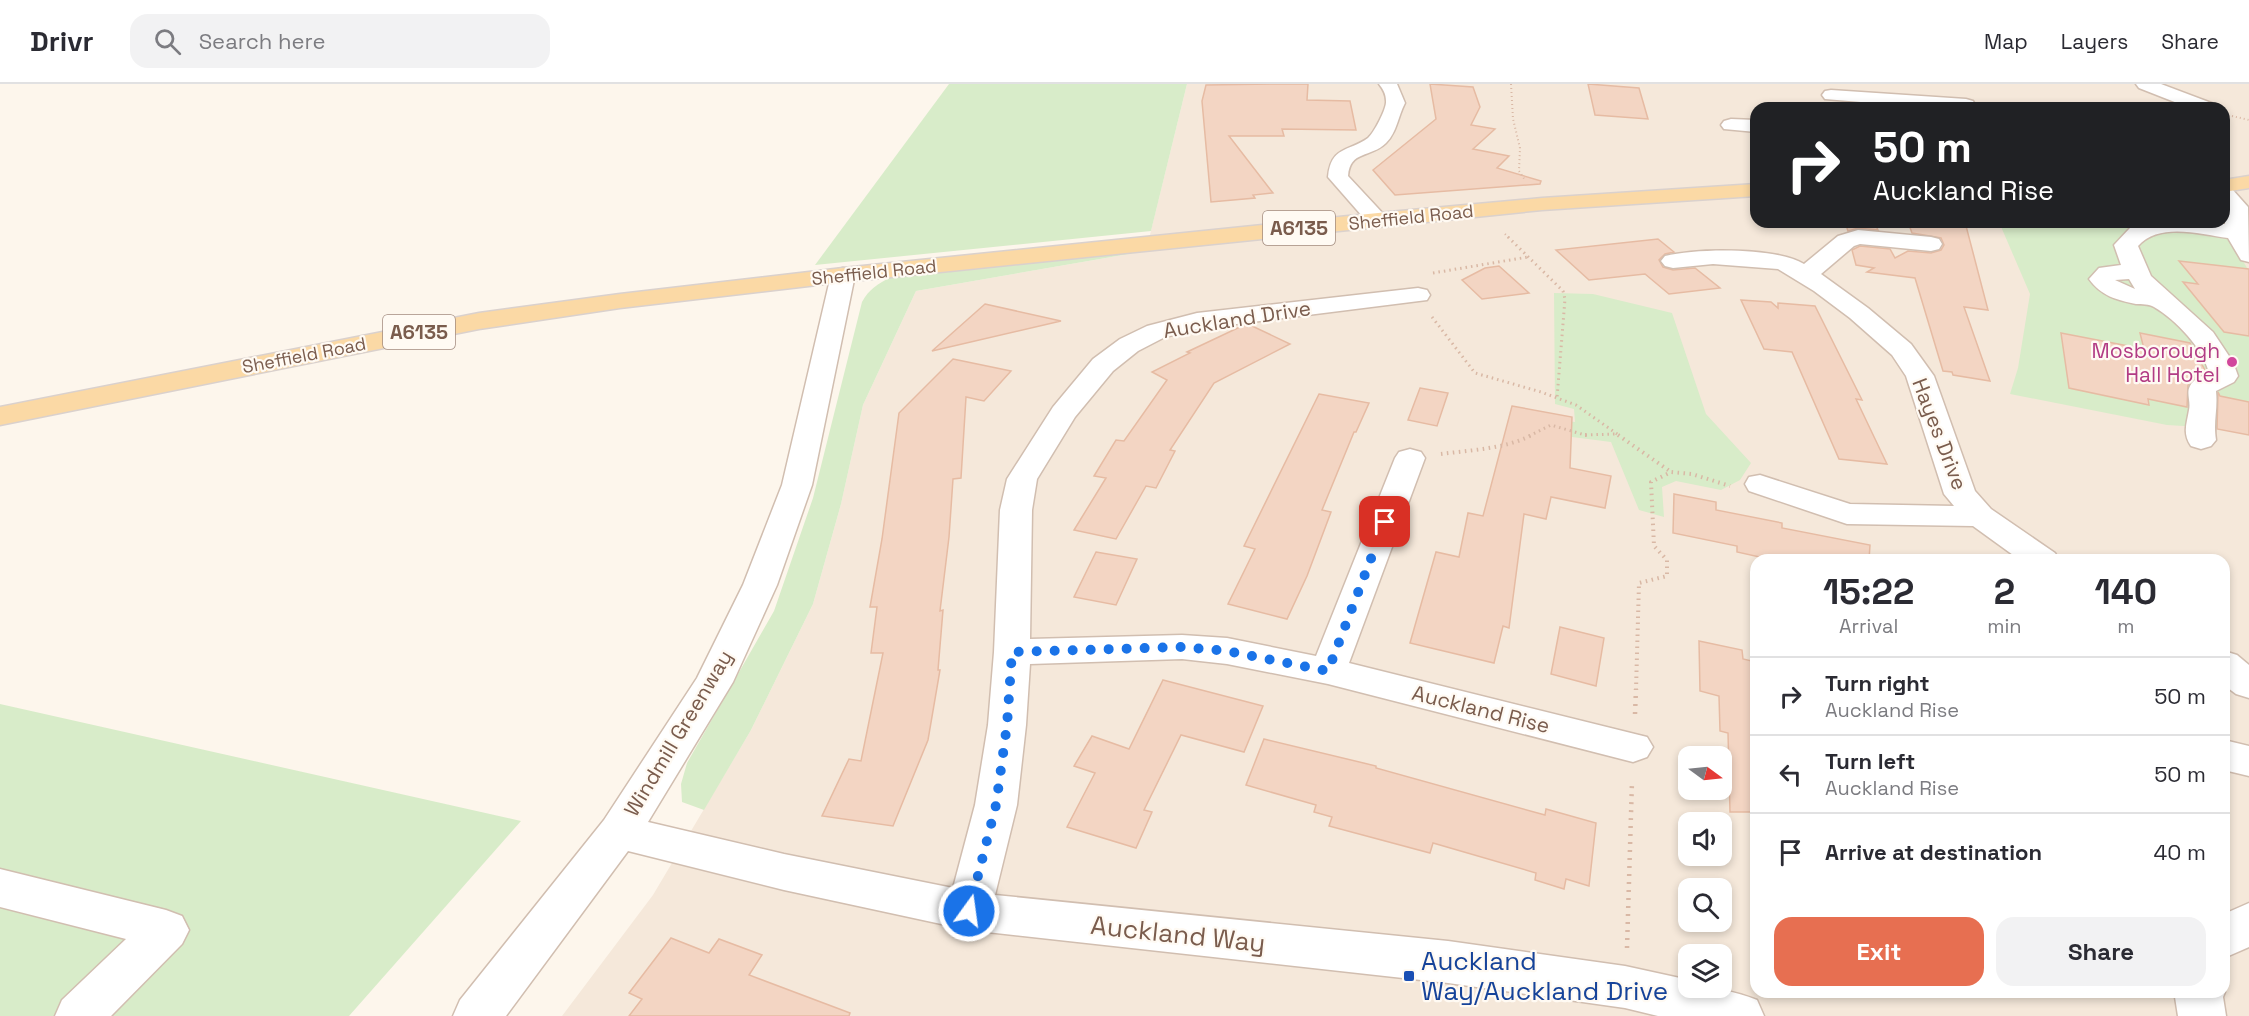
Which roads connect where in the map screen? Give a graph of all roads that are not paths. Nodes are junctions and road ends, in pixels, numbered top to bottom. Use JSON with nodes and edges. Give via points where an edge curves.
{"nodes":[{"id":1,"x":1388,"y":84,"type":"edge"},
{"id":2,"x":1951,"y":84,"type":"edge"},
{"id":3,"x":2145,"y":84,"type":"edge"},
{"id":4,"x":1829,"y":90,"type":"edge"},
{"id":5,"x":1842,"y":102,"type":"edge"},
{"id":6,"x":1926,"y":102,"type":"edge"},
{"id":7,"x":1964,"y":102,"type":"edge"},
{"id":8,"x":2192,"y":102,"type":"edge"},
{"id":9,"x":1731,"y":125,"type":"dead end"},
{"id":10,"x":1750,"y":126,"type":"edge"},
{"id":11,"x":2249,"y":182,"type":"edge"},
{"id":12,"x":2230,"y":185,"type":"edge"},
{"id":13,"x":1750,"y":190,"type":"edge"},
{"id":14,"x":2230,"y":200,"type":"edge"},
{"id":15,"x":1378,"y":220,"type":"junction"},
{"id":16,"x":2166,"y":228,"type":"edge"},
{"id":17,"x":2188,"y":228,"type":"edge"},
{"id":18,"x":2243,"y":240,"type":"edge"},
{"id":19,"x":1931,"y":244,"type":"dead end"},
{"id":20,"x":1673,"y":261,"type":"dead end"},
{"id":21,"x":1795,"y":268,"type":"junction"},
{"id":22,"x":2136,"y":272,"type":"junction"},
{"id":23,"x":843,"y":275,"type":"junction"},
{"id":24,"x":1416,"y":295,"type":"road end"},
{"id":25,"x":2161,"y":299,"type":"junction"},
{"id":26,"x":0,"y":416,"type":"edge"},
{"id":27,"x":2201,"y":440,"type":"dead end"},
{"id":28,"x":1410,"y":458,"type":"road end"},
{"id":29,"x":1760,"y":484,"type":"road end"},
{"id":30,"x":1980,"y":516,"type":"junction"},
{"id":31,"x":2034,"y":554,"type":"edge"},
{"id":32,"x":2249,"y":650,"type":"edge"},
{"id":33,"x":1012,"y":652,"type":"junction"},
{"id":34,"x":2230,"y":652,"type":"edge"},
{"id":35,"x":2230,"y":669,"type":"edge"},
{"id":36,"x":1328,"y":671,"type":"junction"},
{"id":37,"x":2249,"y":686,"type":"edge"},
{"id":38,"x":1634,"y":747,"type":"road end"},
{"id":39,"x":2230,"y":757,"type":"edge"},
{"id":40,"x":2249,"y":761,"type":"edge"},
{"id":41,"x":619,"y":832,"type":"junction"},
{"id":42,"x":0,"y":888,"type":"edge"},
{"id":43,"x":969,"y":911,"type":"junction"},
{"id":44,"x":2249,"y":923,"type":"edge"},
{"id":45,"x":2230,"y":934,"type":"edge"},
{"id":46,"x":2199,"y":998,"type":"edge"},
{"id":47,"x":79,"y":1016,"type":"edge"},
{"id":48,"x":477,"y":1016,"type":"edge"},
{"id":49,"x":1740,"y":1016,"type":"edge"},
{"id":50,"x":2202,"y":1016,"type":"edge"}],
"edges":[{"from":1,"to":15,"type":"street","via":[[1396,103],[1379,139],[1342,157],[1338,166],[1338,177]]},
{"from":2,"to":7,"type":"street"},
{"from":3,"to":8,"type":"street"},
{"from":4,"to":5,"type":"street"},
{"from":4,"to":6,"type":"street"},
{"from":9,"to":10,"type":"street"},
{"from":11,"to":12,"type":"main road"},
{"from":13,"to":15,"type":"main road","name":"Sheffield Road","number":"A6135"},
{"from":14,"to":18,"type":"street","via":[[2237,207],[2234,222]]},
{"from":15,"to":23,"type":"main road","name":"Sheffield Road","number":"A6135"},
{"from":16,"to":22,"type":"street","via":[[2140,232],[2126,245]]},
{"from":17,"to":18,"type":"street"},
{"from":19,"to":21,"type":"street","via":[[1858,237]]},
{"from":20,"to":21,"type":"street","via":[[1713,257]]},
{"from":21,"to":30,"type":"street","name":"Hayes Drive","via":[[1859,313],[1902,350],[1920,376],[1960,494]]},
{"from":22,"to":25,"type":"street"},
{"from":22,"to":25,"type":"street","via":[[2107,273],[2101,279],[2119,291]]},
{"from":23,"to":26,"type":"main road","name":"Sheffield Road","number":"A6135","via":[[479,321]]},
{"from":23,"to":41,"type":"street","name":"Windmill Greenway","via":[[797,485],[776,544],[714,682]]},
{"from":24,"to":33,"type":"street","name":"Auckland Drive","via":[[1197,321],[1156,331],[1103,365],[1063,413],[1022,479],[1016,510]]},
{"from":25,"to":27,"type":"street","via":[[2221,360],[2224,376],[2202,388]]},
{"from":28,"to":36,"type":"street"},
{"from":29,"to":30,"type":"street","via":[[1847,514]]},
{"from":30,"to":31,"type":"street","name":"Hayes Drive"},
{"from":32,"to":34,"type":"street"},
{"from":33,"to":36,"type":"street","name":"Auckland Rise","via":[[1182,647],[1227,651]]},
{"from":33,"to":43,"type":"street","name":"Auckland Drive","via":[[996,805]]},
{"from":35,"to":37,"type":"street"},
{"from":36,"to":38,"type":"street","name":"Auckland Rise"},
{"from":39,"to":40,"type":"street"},
{"from":41,"to":43,"type":"street","name":"Auckland Way"},
{"from":41,"to":48,"type":"street","name":"Windmill Greenway"},
{"from":42,"to":47,"type":"street","via":[[166,930]]},
{"from":43,"to":49,"type":"street","name":"Auckland Way","via":[[1448,962],[1625,987]]},
{"from":44,"to":45,"type":"street"},
{"from":46,"to":50,"type":"street"}]}
